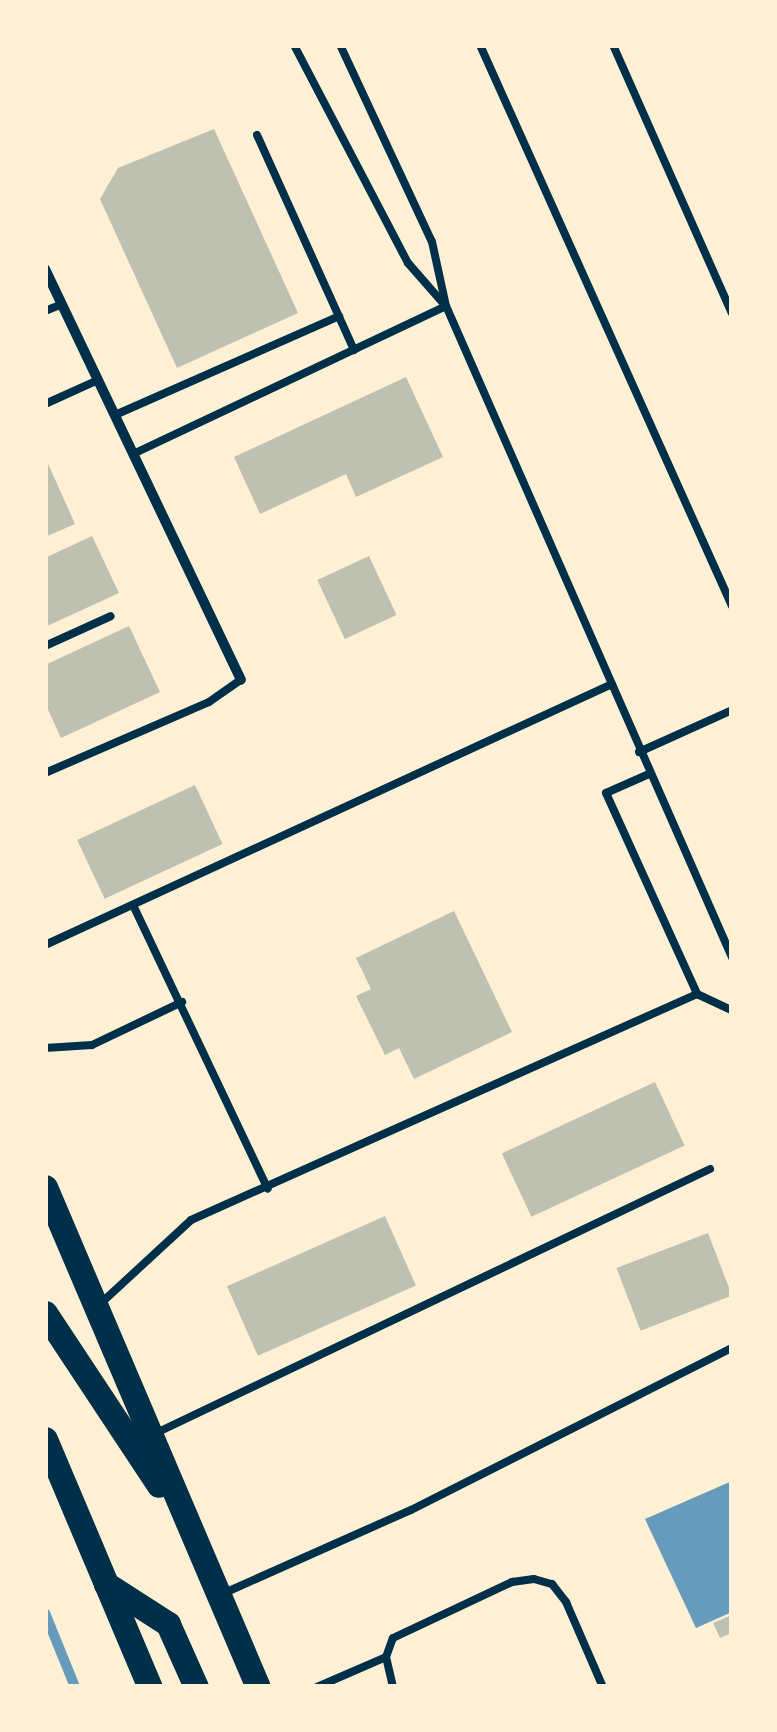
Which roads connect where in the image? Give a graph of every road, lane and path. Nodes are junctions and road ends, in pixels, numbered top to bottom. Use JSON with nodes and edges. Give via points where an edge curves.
{"nodes":[{"id":1,"x":294,"y":45,"type":"edge"},
{"id":2,"x":340,"y":45,"type":"edge"},
{"id":3,"x":480,"y":45,"type":"edge"},
{"id":4,"x":614,"y":45,"type":"edge"},
{"id":5,"x":257,"y":135,"type":"dead end"},
{"id":6,"x":45,"y":268,"type":"edge"},
{"id":7,"x":62,"y":304,"type":"junction"},
{"id":8,"x":446,"y":306,"type":"junction"},
{"id":9,"x":45,"y":311,"type":"edge"},
{"id":10,"x":732,"y":312,"type":"edge"},
{"id":11,"x":338,"y":316,"type":"junction"},
{"id":12,"x":354,"y":350,"type":"junction"},
{"id":13,"x":98,"y":380,"type":"junction"},
{"id":14,"x":45,"y":404,"type":"edge"},
{"id":15,"x":115,"y":415,"type":"junction"},
{"id":16,"x":133,"y":454,"type":"junction"},
{"id":17,"x":732,"y":606,"type":"edge"},
{"id":18,"x":111,"y":616,"type":"dead end"},
{"id":19,"x":45,"y":646,"type":"edge"},
{"id":20,"x":241,"y":680,"type":"joint"},
{"id":21,"x":612,"y":684,"type":"junction"},
{"id":22,"x":732,"y":710,"type":"edge"},
{"id":23,"x":639,"y":752,"type":"junction"},
{"id":24,"x":45,"y":773,"type":"edge"},
{"id":25,"x":649,"y":774,"type":"junction"},
{"id":26,"x":133,"y":905,"type":"junction"},
{"id":27,"x":45,"y":945,"type":"edge"},
{"id":28,"x":732,"y":957,"type":"edge"},
{"id":29,"x":698,"y":994,"type":"junction"},
{"id":30,"x":182,"y":1002,"type":"junction"},
{"id":31,"x":732,"y":1010,"type":"edge"},
{"id":32,"x":45,"y":1048,"type":"edge"},
{"id":33,"x":710,"y":1169,"type":"dead end"},
{"id":34,"x":45,"y":1187,"type":"edge"},
{"id":35,"x":268,"y":1190,"type":"junction"},
{"id":36,"x":96,"y":1308,"type":"junction"},
{"id":37,"x":45,"y":1314,"type":"edge"},
{"id":38,"x":730,"y":1349,"type":"edge"},
{"id":39,"x":150,"y":1436,"type":"junction"},
{"id":40,"x":45,"y":1439,"type":"edge"},
{"id":41,"x":190,"y":1530,"type":"junction"},
{"id":42,"x":106,"y":1584,"type":"junction"},
{"id":43,"x":218,"y":1595,"type":"junction"},
{"id":44,"x":386,"y":1657,"type":"junction"},
{"id":45,"x":150,"y":1687,"type":"edge"},
{"id":46,"x":196,"y":1687,"type":"edge"},
{"id":47,"x":258,"y":1687,"type":"edge"},
{"id":48,"x":317,"y":1687,"type":"edge"},
{"id":49,"x":393,"y":1687,"type":"edge"},
{"id":50,"x":603,"y":1687,"type":"edge"}],
"edges":[{"from":1,"to":8,"type":"lane","via":[[408,263]]},
{"from":2,"to":8,"type":"lane","via":[[432,242]]},
{"from":3,"to":17,"type":"lane"},
{"from":4,"to":10,"type":"lane"},
{"from":5,"to":11,"type":"lane"},
{"from":6,"to":7,"type":"street"},
{"from":7,"to":9,"type":"lane"},
{"from":7,"to":13,"type":"street"},
{"from":8,"to":12,"type":"lane"},
{"from":8,"to":21,"type":"lane"},
{"from":11,"to":12,"type":"lane"},
{"from":11,"to":15,"type":"lane"},
{"from":12,"to":16,"type":"lane"},
{"from":13,"to":14,"type":"lane"},
{"from":13,"to":15,"type":"street"},
{"from":15,"to":16,"type":"street"},
{"from":16,"to":20,"type":"street"},
{"from":18,"to":19,"type":"lane"},
{"from":20,"to":24,"type":"lane","via":[[209,702]]},
{"from":21,"to":23,"type":"lane"},
{"from":21,"to":26,"type":"lane"},
{"from":22,"to":23,"type":"lane"},
{"from":23,"to":25,"type":"lane"},
{"from":25,"to":28,"type":"lane"},
{"from":25,"to":29,"type":"lane","via":[[606,793]]},
{"from":26,"to":27,"type":"lane"},
{"from":26,"to":30,"type":"lane"},
{"from":29,"to":31,"type":"lane"},
{"from":29,"to":35,"type":"lane"},
{"from":30,"to":32,"type":"lane","via":[[92,1046]]},
{"from":30,"to":35,"type":"lane"},
{"from":33,"to":39,"type":"lane"},
{"from":34,"to":36,"type":"highway"},
{"from":35,"to":36,"type":"lane","via":[[178,1228]]},
{"from":36,"to":39,"type":"highway"},
{"from":37,"to":41,"type":"highway"},
{"from":38,"to":43,"type":"lane","via":[[410,1510]]},
{"from":39,"to":41,"type":"highway"},
{"from":40,"to":42,"type":"highway"},
{"from":41,"to":43,"type":"highway"},
{"from":42,"to":45,"type":"highway"},
{"from":42,"to":46,"type":"highway","via":[[168,1624]]},
{"from":43,"to":47,"type":"highway"},
{"from":44,"to":48,"type":"lane"},
{"from":44,"to":49,"type":"lane"},
{"from":44,"to":50,"type":"lane","via":[[393,1638],[410,1626],[534,1579],[552,1584],[566,1602]]}]}
